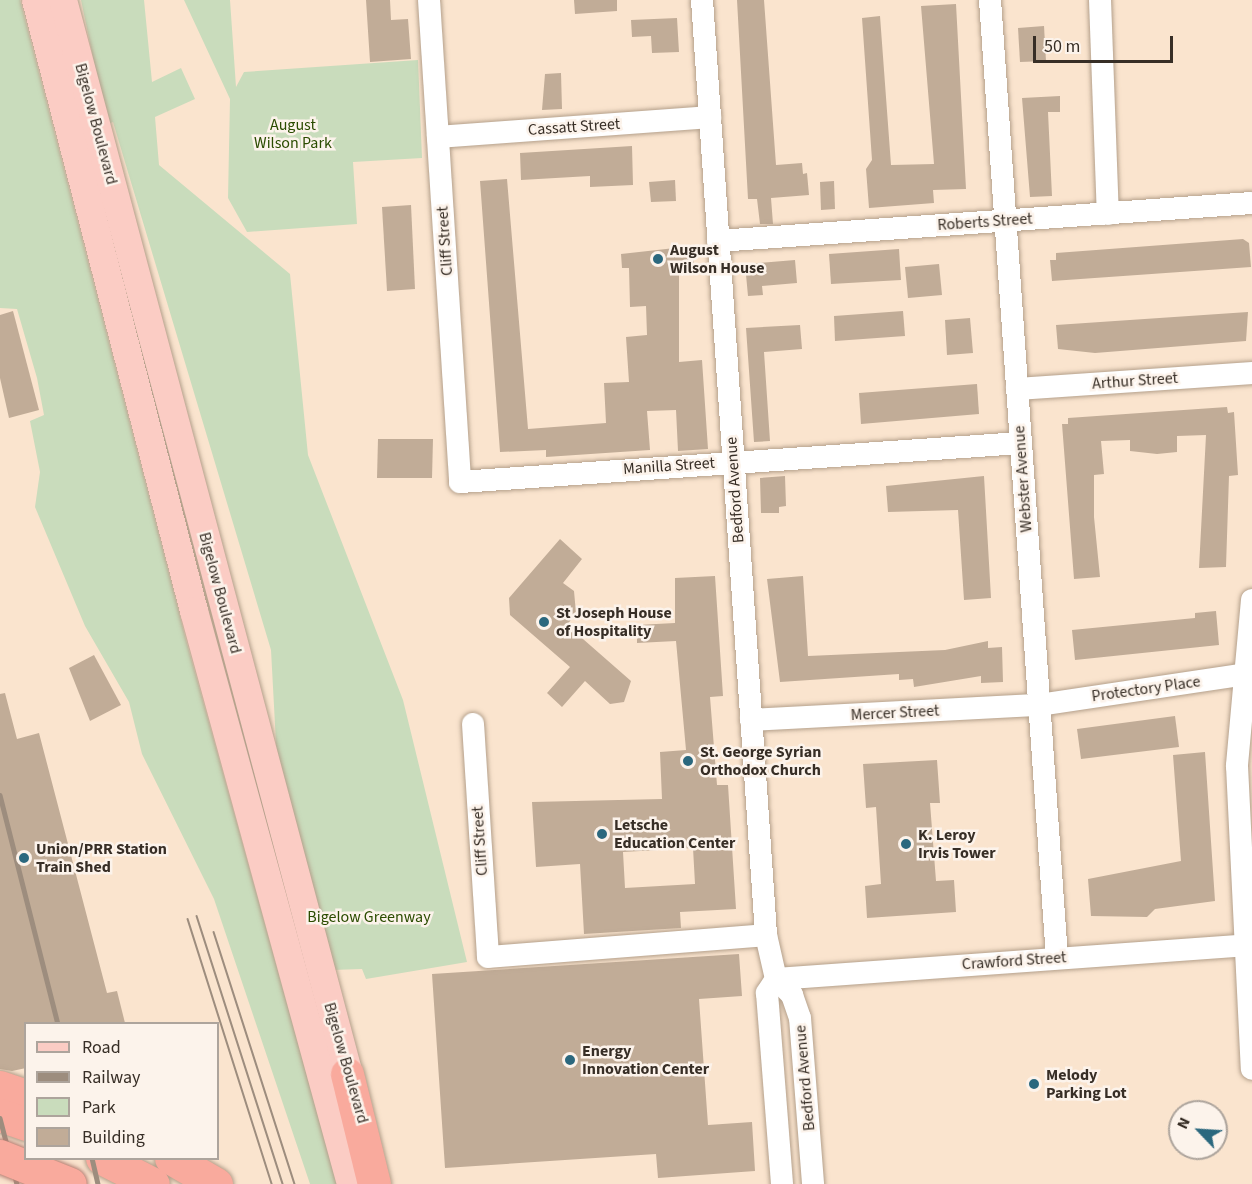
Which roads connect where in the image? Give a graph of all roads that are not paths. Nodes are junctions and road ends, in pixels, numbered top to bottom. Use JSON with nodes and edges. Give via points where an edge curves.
{"nodes":[{"id":1,"x":36,"y":0,"type":"edge"},
{"id":2,"x":63,"y":0,"type":"edge"},
{"id":3,"x":429,"y":0,"type":"edge"},
{"id":4,"x":702,"y":0,"type":"edge"},
{"id":5,"x":990,"y":0,"type":"edge"},
{"id":6,"x":1100,"y":0,"type":"edge"},
{"id":7,"x":710,"y":117,"type":"junction"},
{"id":8,"x":438,"y":137,"type":"junction"},
{"id":9,"x":1252,"y":203,"type":"edge"},
{"id":10,"x":1108,"y":213,"type":"junction"},
{"id":11,"x":1005,"y":221,"type":"junction"},
{"id":12,"x":718,"y":241,"type":"junction"},
{"id":13,"x":1252,"y":373,"type":"edge"},
{"id":14,"x":1017,"y":389,"type":"junction"},
{"id":15,"x":1021,"y":443,"type":"junction"},
{"id":16,"x":733,"y":461,"type":"junction"},
{"id":17,"x":460,"y":482,"type":"joint"},
{"id":18,"x":1252,"y":600,"type":"edge"},
{"id":19,"x":1248,"y":673,"type":"edge"},
{"id":20,"x":1039,"y":705,"type":"junction"},
{"id":21,"x":751,"y":720,"type":"junction"},
{"id":22,"x":473,"y":724,"type":"dead end"},
{"id":23,"x":766,"y":935,"type":"junction"},
{"id":24,"x":1247,"y":945,"type":"edge"},
{"id":25,"x":1057,"y":958,"type":"junction"},
{"id":26,"x":776,"y":979,"type":"junction"},
{"id":27,"x":1252,"y":1069,"type":"edge"},
{"id":28,"x":347,"y":1074,"type":"junction"},
{"id":29,"x":0,"y":1087,"type":"edge"},
{"id":30,"x":24,"y":1095,"type":"edge"},
{"id":31,"x":0,"y":1115,"type":"edge"},
{"id":32,"x":24,"y":1123,"type":"edge"},
{"id":33,"x":0,"y":1156,"type":"edge"},
{"id":34,"x":106,"y":1160,"type":"edge"},
{"id":35,"x":174,"y":1160,"type":"edge"},
{"id":36,"x":70,"y":1184,"type":"edge"},
{"id":37,"x":153,"y":1184,"type":"edge"},
{"id":38,"x":216,"y":1184,"type":"edge"},
{"id":39,"x":351,"y":1184,"type":"edge"},
{"id":40,"x":374,"y":1184,"type":"edge"},
{"id":41,"x":386,"y":1184,"type":"edge"},
{"id":42,"x":782,"y":1184,"type":"edge"},
{"id":43,"x":813,"y":1184,"type":"edge"}],
"edges":[{"from":1,"to":39,"type":"main road","name":"Bigelow Boulevard","via":[[194,611]]},
{"from":2,"to":28,"type":"main road","name":"Bigelow Boulevard"},
{"from":3,"to":8,"type":"street","name":"Cliff Street"},
{"from":4,"to":7,"type":"street","name":"Bedford Avenue"},
{"from":5,"to":11,"type":"street","name":"Webster Avenue"},
{"from":6,"to":10,"type":"street"},
{"from":7,"to":8,"type":"street","name":"Cassatt Street"},
{"from":7,"to":12,"type":"street","name":"Bedford Avenue"},
{"from":8,"to":17,"type":"street","name":"Cliff Street"},
{"from":9,"to":10,"type":"street","name":"Roberts Street"},
{"from":10,"to":11,"type":"street","name":"Roberts Street"},
{"from":11,"to":12,"type":"street","name":"Roberts Street"},
{"from":11,"to":14,"type":"street","name":"Webster Avenue"},
{"from":12,"to":16,"type":"street","name":"Bedford Avenue"},
{"from":13,"to":14,"type":"street","name":"Arthur Street"},
{"from":14,"to":15,"type":"street","name":"Webster Avenue"},
{"from":15,"to":16,"type":"street","name":"Manilla Street"},
{"from":15,"to":20,"type":"street","name":"Webster Avenue"},
{"from":16,"to":17,"type":"street","name":"Manilla Street"},
{"from":16,"to":21,"type":"street","name":"Bedford Avenue"},
{"from":18,"to":19,"type":"street"},
{"from":19,"to":20,"type":"street","name":"Protectory Place"},
{"from":19,"to":24,"type":"street","via":[[1237,766]]},
{"from":20,"to":21,"type":"street","name":"Mercer Street"},
{"from":20,"to":25,"type":"street","name":"Webster Avenue"},
{"from":21,"to":23,"type":"street","name":"Bedford Avenue"},
{"from":22,"to":23,"type":"street","name":"Cliff Street","via":[[488,957]]},
{"from":23,"to":26,"type":"street","name":"Bedford Avenue"},
{"from":24,"to":25,"type":"street","name":"Crawford Street"},
{"from":24,"to":27,"type":"street"},
{"from":25,"to":26,"type":"street","name":"Crawford Street"},
{"from":26,"to":42,"type":"street","name":"Bedford Avenue","via":[[767,993]]},
{"from":26,"to":43,"type":"street","name":"Bedford Avenue","via":[[792,995],[800,1018]]},
{"from":28,"to":40,"type":"highway"},
{"from":28,"to":41,"type":"main road","name":"Bigelow Boulevard"},
{"from":29,"to":30,"type":"highway"},
{"from":31,"to":32,"type":"highway"},
{"from":33,"to":36,"type":"highway","bridge":true},
{"from":34,"to":37,"type":"highway"},
{"from":35,"to":38,"type":"highway"}]}
